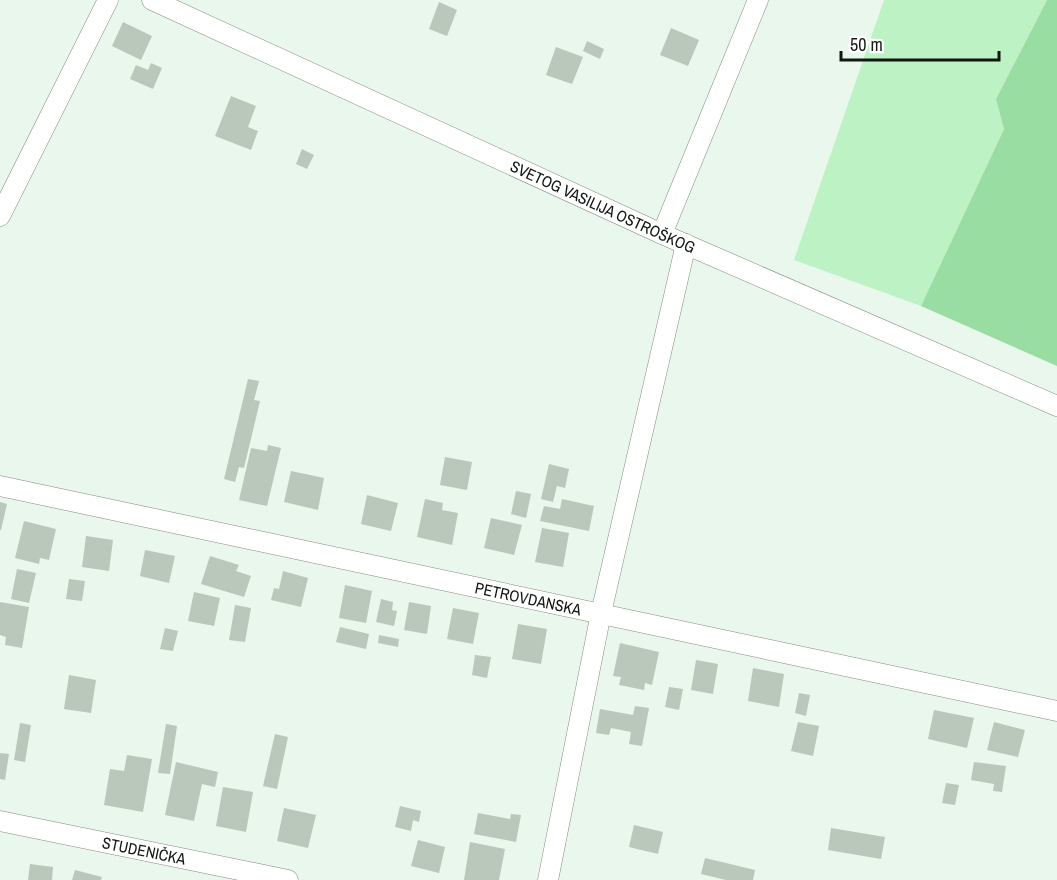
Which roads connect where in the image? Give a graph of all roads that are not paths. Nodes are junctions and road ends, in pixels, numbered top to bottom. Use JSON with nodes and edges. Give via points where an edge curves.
{"nodes":[{"id":1,"x":108,"y":0,"type":"edge"},
{"id":2,"x":152,"y":0,"type":"edge"},
{"id":3,"x":758,"y":0,"type":"edge"},
{"id":4,"x":0,"y":216,"type":"edge"},
{"id":5,"x":662,"y":234,"type":"junction"},
{"id":6,"x":686,"y":244,"type":"junction"},
{"id":7,"x":1057,"y":406,"type":"edge"},
{"id":8,"x":0,"y":486,"type":"edge"},
{"id":9,"x":601,"y":613,"type":"junction"},
{"id":10,"x":1057,"y":711,"type":"edge"},
{"id":11,"x":0,"y":821,"type":"edge"},
{"id":12,"x":288,"y":880,"type":"edge"},
{"id":13,"x":548,"y":880,"type":"edge"}],
"edges":[{"from":1,"to":4,"type":"street"},
{"from":2,"to":5,"type":"street","name":"SVETOG VASILIJA OSTROŠKOG"},
{"from":3,"to":5,"type":"street"},
{"from":5,"to":6,"type":"street","name":"SVETOG VASILIJA OSTROŠKOG"},
{"from":6,"to":7,"type":"street","name":"SVETOG VASILIJA OSTROŠKOG"},
{"from":6,"to":9,"type":"street"},
{"from":8,"to":9,"type":"street","name":"PETROVDANSKA"},
{"from":9,"to":10,"type":"street","name":"PETROVDANSKA"},
{"from":9,"to":13,"type":"street"},
{"from":11,"to":12,"type":"street","name":"STUDENIČKA"}]}
